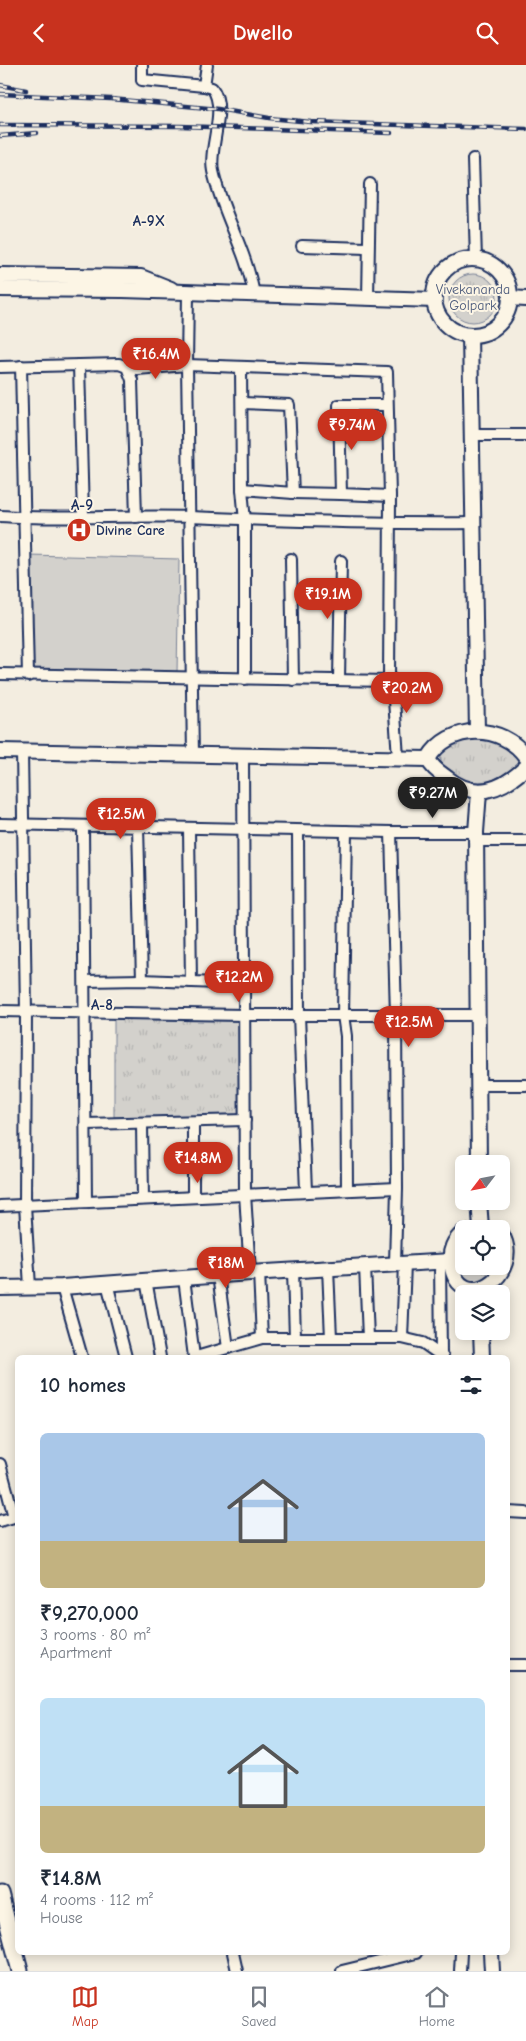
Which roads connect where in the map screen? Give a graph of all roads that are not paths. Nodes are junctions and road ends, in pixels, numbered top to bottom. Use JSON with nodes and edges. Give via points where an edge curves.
{"nodes":[{"id":1,"x":142,"y":65,"type":"edge"},
{"id":2,"x":207,"y":65,"type":"edge"},
{"id":3,"x":204,"y":86,"type":"junction"},
{"id":4,"x":473,"y":159,"type":"dead end"},
{"id":5,"x":370,"y":183,"type":"dead end"},
{"id":6,"x":302,"y":246,"type":"dead end"},
{"id":7,"x":367,"y":248,"type":"junction"},
{"id":8,"x":476,"y":260,"type":"junction"},
{"id":9,"x":0,"y":275,"type":"edge"},
{"id":10,"x":0,"y":289,"type":"edge"},
{"id":11,"x":184,"y":293,"type":"junction"},
{"id":12,"x":254,"y":295,"type":"junction"},
{"id":13,"x":368,"y":298,"type":"junction"},
{"id":14,"x":510,"y":298,"type":"junction"},
{"id":15,"x":526,"y":299,"type":"edge"},
{"id":16,"x":435,"y":300,"type":"junction"},
{"id":17,"x":470,"y":335,"type":"junction"},
{"id":18,"x":79,"y":365,"type":"junction"},
{"id":19,"x":187,"y":365,"type":"junction"},
{"id":20,"x":21,"y":366,"type":"junction"},
{"id":21,"x":0,"y":367,"type":"edge"},
{"id":22,"x":127,"y":367,"type":"junction"},
{"id":23,"x":241,"y":367,"type":"junction"},
{"id":24,"x":242,"y":403,"type":"junction"},
{"id":25,"x":387,"y":405,"type":"junction"},
{"id":26,"x":472,"y":435,"type":"junction"},
{"id":27,"x":526,"y":435,"type":"edge"},
{"id":28,"x":242,"y":489,"type":"junction"},
{"id":29,"x":293,"y":493,"type":"junction"},
{"id":30,"x":341,"y":494,"type":"junction"},
{"id":31,"x":390,"y":496,"type":"junction"},
{"id":32,"x":0,"y":516,"type":"edge"},
{"id":33,"x":26,"y":517,"type":"junction"},
{"id":34,"x":83,"y":517,"type":"junction"},
{"id":35,"x":136,"y":517,"type":"junction"},
{"id":36,"x":190,"y":517,"type":"junction"},
{"id":37,"x":246,"y":521,"type":"junction"},
{"id":38,"x":474,"y":523,"type":"junction"},
{"id":39,"x":390,"y":524,"type":"junction"},
{"id":40,"x":291,"y":559,"type":"dead end"},
{"id":41,"x":341,"y":561,"type":"dead end"},
{"id":42,"x":0,"y":674,"type":"edge"},
{"id":43,"x":28,"y":676,"type":"junction"},
{"id":44,"x":192,"y":678,"type":"junction"},
{"id":45,"x":244,"y":679,"type":"junction"},
{"id":46,"x":293,"y":680,"type":"junction"},
{"id":47,"x":339,"y":680,"type":"junction"},
{"id":48,"x":389,"y":681,"type":"junction"},
{"id":49,"x":477,"y":731,"type":"junction"},
{"id":50,"x":0,"y":751,"type":"edge"},
{"id":51,"x":22,"y":752,"type":"junction"},
{"id":52,"x":193,"y":755,"type":"junction"},
{"id":53,"x":243,"y":756,"type":"junction"},
{"id":54,"x":398,"y":757,"type":"junction"},
{"id":55,"x":526,"y":757,"type":"edge"},
{"id":56,"x":428,"y":759,"type":"junction"},
{"id":57,"x":526,"y":767,"type":"edge"},
{"id":58,"x":479,"y":792,"type":"junction"},
{"id":59,"x":0,"y":824,"type":"edge"},
{"id":60,"x":23,"y":825,"type":"junction"},
{"id":61,"x":83,"y":826,"type":"junction"},
{"id":62,"x":138,"y":827,"type":"junction"},
{"id":63,"x":189,"y":829,"type":"junction"},
{"id":64,"x":243,"y":830,"type":"junction"},
{"id":65,"x":298,"y":831,"type":"junction"},
{"id":66,"x":346,"y":831,"type":"junction"},
{"id":67,"x":391,"y":832,"type":"junction"},
{"id":68,"x":476,"y":836,"type":"junction"},
{"id":69,"x":526,"y":841,"type":"edge"},
{"id":70,"x":85,"y":981,"type":"junction"},
{"id":71,"x":142,"y":981,"type":"junction"},
{"id":72,"x":191,"y":982,"type":"junction"},
{"id":73,"x":244,"y":984,"type":"junction"},
{"id":74,"x":0,"y":1011,"type":"edge"},
{"id":75,"x":26,"y":1012,"type":"junction"},
{"id":76,"x":85,"y":1013,"type":"junction"},
{"id":77,"x":245,"y":1015,"type":"junction"},
{"id":78,"x":299,"y":1015,"type":"junction"},
{"id":79,"x":343,"y":1015,"type":"junction"},
{"id":80,"x":396,"y":1015,"type":"junction"},
{"id":81,"x":478,"y":1015,"type":"junction"},
{"id":82,"x":478,"y":1085,"type":"junction"},
{"id":83,"x":526,"y":1085,"type":"edge"},
{"id":84,"x":245,"y":1120,"type":"junction"},
{"id":85,"x":193,"y":1123,"type":"junction"},
{"id":86,"x":86,"y":1124,"type":"junction"},
{"id":87,"x":142,"y":1124,"type":"junction"},
{"id":88,"x":479,"y":1155,"type":"edge"},
{"id":89,"x":398,"y":1188,"type":"junction"},
{"id":90,"x":347,"y":1190,"type":"junction"},
{"id":91,"x":306,"y":1191,"type":"junction"},
{"id":92,"x":245,"y":1194,"type":"junction"},
{"id":93,"x":193,"y":1196,"type":"junction"},
{"id":94,"x":143,"y":1199,"type":"junction"},
{"id":95,"x":86,"y":1202,"type":"junction"},
{"id":96,"x":25,"y":1205,"type":"junction"},
{"id":97,"x":0,"y":1206,"type":"edge"},
{"id":98,"x":455,"y":1243,"type":"edge"},
{"id":99,"x":510,"y":1245,"type":"edge"},
{"id":100,"x":445,"y":1261,"type":"junction"},
{"id":101,"x":400,"y":1264,"type":"junction"},
{"id":102,"x":365,"y":1266,"type":"junction"},
{"id":103,"x":328,"y":1268,"type":"junction"},
{"id":104,"x":293,"y":1270,"type":"junction"},
{"id":105,"x":510,"y":1271,"type":"edge"},
{"id":106,"x":255,"y":1272,"type":"junction"},
{"id":107,"x":218,"y":1275,"type":"junction"},
{"id":108,"x":507,"y":1275,"type":"edge"},
{"id":109,"x":184,"y":1278,"type":"junction"},
{"id":110,"x":146,"y":1280,"type":"junction"},
{"id":111,"x":107,"y":1283,"type":"junction"},
{"id":112,"x":467,"y":1285,"type":"edge"},
{"id":113,"x":496,"y":1285,"type":"edge"},
{"id":114,"x":30,"y":1287,"type":"junction"},
{"id":115,"x":62,"y":1287,"type":"junction"},
{"id":116,"x":0,"y":1288,"type":"edge"},
{"id":117,"x":262,"y":1338,"type":"junction"},
{"id":118,"x":295,"y":1338,"type":"junction"},
{"id":119,"x":330,"y":1338,"type":"junction"},
{"id":120,"x":368,"y":1338,"type":"junction"},
{"id":121,"x":402,"y":1338,"type":"junction"},
{"id":122,"x":482,"y":1340,"type":"edge"},
{"id":123,"x":228,"y":1348,"type":"junction"},
{"id":124,"x":81,"y":1355,"type":"edge"},
{"id":125,"x":125,"y":1355,"type":"edge"},
{"id":126,"x":160,"y":1355,"type":"edge"},
{"id":127,"x":195,"y":1355,"type":"edge"},
{"id":128,"x":202,"y":1355,"type":"edge"},
{"id":129,"x":442,"y":1355,"type":"edge"},
{"id":130,"x":482,"y":1355,"type":"edge"},
{"id":131,"x":0,"y":1464,"type":"edge"},
{"id":132,"x":510,"y":1512,"type":"edge"},
{"id":133,"x":15,"y":1513,"type":"edge"},
{"id":134,"x":526,"y":1513,"type":"edge"},
{"id":135,"x":15,"y":1516,"type":"edge"},
{"id":136,"x":0,"y":1521,"type":"edge"},
{"id":137,"x":510,"y":1665,"type":"edge"},
{"id":138,"x":526,"y":1665,"type":"edge"},
{"id":139,"x":0,"y":1894,"type":"edge"},
{"id":140,"x":0,"y":1929,"type":"edge"},
{"id":141,"x":15,"y":1952,"type":"edge"},
{"id":142,"x":16,"y":1955,"type":"edge"},
{"id":143,"x":233,"y":1955,"type":"edge"},
{"id":144,"x":405,"y":1955,"type":"edge"},
{"id":145,"x":461,"y":1955,"type":"edge"},
{"id":146,"x":491,"y":1955,"type":"edge"},
{"id":147,"x":11,"y":1971,"type":"edge"},
{"id":148,"x":20,"y":1971,"type":"edge"},
{"id":149,"x":237,"y":1971,"type":"edge"},
{"id":150,"x":342,"y":1971,"type":"edge"},
{"id":151,"x":460,"y":1971,"type":"edge"},
{"id":152,"x":492,"y":1971,"type":"edge"}],
"edges":[{"from":1,"to":3,"type":"street","via":[[142,80]]},
{"from":2,"to":3,"type":"street"},
{"from":3,"to":12,"type":"street","via":[[217,94],[213,169],[250,270]]},
{"from":4,"to":8,"type":"street"},
{"from":5,"to":7,"type":"street"},
{"from":6,"to":7,"type":"street"},
{"from":7,"to":13,"type":"street"},
{"from":8,"to":14,"type":"street","via":[[500,272]]},
{"from":8,"to":16,"type":"street","via":[[461,261],[448,268],[439,279]]},
{"from":9,"to":11,"type":"street","via":[[141,277]]},
{"from":10,"to":11,"type":"street"},
{"from":11,"to":12,"type":"street"},
{"from":11,"to":19,"type":"street"},
{"from":12,"to":13,"type":"street"},
{"from":13,"to":16,"type":"street"},
{"from":14,"to":15,"type":"street"},
{"from":14,"to":17,"type":"street","via":[[507,313],[498,325],[485,333]]},
{"from":16,"to":17,"type":"street","via":[[438,313],[446,324],[457,332]]},
{"from":17,"to":26,"type":"street"},
{"from":18,"to":20,"type":"street"},
{"from":18,"to":22,"type":"street","via":[[119,364]]},
{"from":18,"to":34,"type":"street"},
{"from":19,"to":22,"type":"street"},
{"from":19,"to":23,"type":"street"},
{"from":19,"to":36,"type":"street"},
{"from":20,"to":21,"type":"street"},
{"from":20,"to":33,"type":"street"},
{"from":22,"to":35,"type":"street","via":[[132,381]]},
{"from":23,"to":24,"type":"street"},
{"from":23,"to":25,"type":"street","via":[[387,372]]},
{"from":24,"to":28,"type":"street"},
{"from":24,"to":29,"type":"street","via":[[289,405]]},
{"from":25,"to":30,"type":"street","via":[[339,405]]},
{"from":25,"to":31,"type":"street"},
{"from":26,"to":27,"type":"street"},
{"from":26,"to":38,"type":"street"},
{"from":28,"to":29,"type":"street"},
{"from":28,"to":37,"type":"street"},
{"from":29,"to":30,"type":"street"},
{"from":30,"to":31,"type":"street"},
{"from":31,"to":39,"type":"street"},
{"from":32,"to":33,"type":"street"},
{"from":33,"to":34,"type":"street"},
{"from":33,"to":43,"type":"street"},
{"from":34,"to":35,"type":"street"},
{"from":35,"to":36,"type":"street"},
{"from":36,"to":37,"type":"street"},
{"from":36,"to":44,"type":"street"},
{"from":37,"to":39,"type":"street"},
{"from":37,"to":45,"type":"street"},
{"from":38,"to":39,"type":"street"},
{"from":38,"to":49,"type":"street"},
{"from":39,"to":48,"type":"street"},
{"from":40,"to":46,"type":"street"},
{"from":41,"to":47,"type":"street"},
{"from":42,"to":43,"type":"street"},
{"from":43,"to":44,"type":"street"},
{"from":44,"to":45,"type":"street"},
{"from":44,"to":52,"type":"street"},
{"from":45,"to":46,"type":"street"},
{"from":46,"to":47,"type":"street"},
{"from":47,"to":48,"type":"street"},
{"from":48,"to":54,"type":"street","via":[[393,686]]},
{"from":49,"to":55,"type":"street","via":[[486,730],[512,742]]},
{"from":49,"to":56,"type":"street","via":[[466,732],[448,741],[434,750]]},
{"from":50,"to":51,"type":"street"},
{"from":51,"to":52,"type":"street"},
{"from":51,"to":60,"type":"street"},
{"from":52,"to":53,"type":"street"},
{"from":53,"to":54,"type":"street"},
{"from":53,"to":64,"type":"street"},
{"from":54,"to":56,"type":"street"},
{"from":56,"to":58,"type":"street","via":[[431,766],[452,783]]},
{"from":57,"to":58,"type":"street","via":[[491,790]]},
{"from":58,"to":68,"type":"street"},
{"from":59,"to":60,"type":"street"},
{"from":60,"to":61,"type":"street"},
{"from":60,"to":75,"type":"street"},
{"from":61,"to":62,"type":"street"},
{"from":61,"to":70,"type":"street"},
{"from":62,"to":63,"type":"street"},
{"from":62,"to":71,"type":"street"},
{"from":63,"to":64,"type":"street"},
{"from":63,"to":72,"type":"street"},
{"from":64,"to":65,"type":"street"},
{"from":64,"to":73,"type":"street"},
{"from":65,"to":66,"type":"street"},
{"from":65,"to":78,"type":"street"},
{"from":66,"to":67,"type":"street"},
{"from":66,"to":79,"type":"street"},
{"from":67,"to":68,"type":"street"},
{"from":67,"to":80,"type":"street"},
{"from":68,"to":69,"type":"street"},
{"from":68,"to":81,"type":"street"},
{"from":70,"to":71,"type":"street"},
{"from":70,"to":76,"type":"street"},
{"from":71,"to":72,"type":"street"},
{"from":72,"to":73,"type":"street"},
{"from":73,"to":77,"type":"street"},
{"from":74,"to":75,"type":"street"},
{"from":75,"to":76,"type":"street"},
{"from":75,"to":96,"type":"street"},
{"from":76,"to":77,"type":"street"},
{"from":76,"to":86,"type":"street"},
{"from":77,"to":78,"type":"street"},
{"from":77,"to":84,"type":"street"},
{"from":78,"to":79,"type":"street"},
{"from":78,"to":91,"type":"street"},
{"from":79,"to":80,"type":"street"},
{"from":79,"to":90,"type":"street","via":[[346,1036]]},
{"from":80,"to":81,"type":"street"},
{"from":80,"to":89,"type":"street"},
{"from":81,"to":82,"type":"street"},
{"from":82,"to":83,"type":"street"},
{"from":82,"to":88,"type":"street"},
{"from":84,"to":85,"type":"street"},
{"from":84,"to":92,"type":"street"},
{"from":85,"to":87,"type":"street"},
{"from":85,"to":93,"type":"street"},
{"from":86,"to":87,"type":"street"},
{"from":86,"to":95,"type":"street"},
{"from":87,"to":94,"type":"street"},
{"from":89,"to":90,"type":"street"},
{"from":89,"to":101,"type":"street"},
{"from":90,"to":91,"type":"street"},
{"from":91,"to":92,"type":"street"},
{"from":92,"to":93,"type":"street"},
{"from":92,"to":106,"type":"street"},
{"from":93,"to":94,"type":"street"},
{"from":94,"to":95,"type":"street"},
{"from":95,"to":96,"type":"street"},
{"from":96,"to":97,"type":"street"},
{"from":96,"to":114,"type":"street"},
{"from":98,"to":100,"type":"street"},
{"from":99,"to":105,"type":"street","via":[[516,1259]]},
{"from":100,"to":101,"type":"street"},
{"from":100,"to":112,"type":"street"},
{"from":100,"to":129,"type":"street"},
{"from":101,"to":102,"type":"street"},
{"from":101,"to":121,"type":"street"},
{"from":102,"to":103,"type":"street"},
{"from":102,"to":120,"type":"street"},
{"from":103,"to":104,"type":"street"},
{"from":103,"to":119,"type":"street"},
{"from":104,"to":106,"type":"street"},
{"from":104,"to":118,"type":"street"},
{"from":106,"to":107,"type":"street"},
{"from":106,"to":117,"type":"street"},
{"from":107,"to":109,"type":"street"},
{"from":107,"to":123,"type":"street"},
{"from":108,"to":113,"type":"street"},
{"from":109,"to":110,"type":"street"},
{"from":109,"to":127,"type":"street"},
{"from":110,"to":111,"type":"street"},
{"from":110,"to":126,"type":"street"},
{"from":111,"to":115,"type":"street"},
{"from":111,"to":125,"type":"street"},
{"from":114,"to":115,"type":"street"},
{"from":114,"to":116,"type":"street"},
{"from":115,"to":124,"type":"street"},
{"from":117,"to":118,"type":"street"},
{"from":117,"to":123,"type":"street"},
{"from":118,"to":119,"type":"street"},
{"from":119,"to":120,"type":"street"},
{"from":120,"to":121,"type":"street"},
{"from":121,"to":129,"type":"street","via":[[423,1343]]},
{"from":122,"to":130,"type":"street"},
{"from":123,"to":128,"type":"street"},
{"from":131,"to":133,"type":"street"},
{"from":132,"to":134,"type":"street"},
{"from":135,"to":136,"type":"street"},
{"from":137,"to":138,"type":"street"},
{"from":139,"to":141,"type":"main road"},
{"from":140,"to":147,"type":"main road"},
{"from":142,"to":148,"type":"main road"},
{"from":143,"to":149,"type":"street"},
{"from":144,"to":150,"type":"street"},
{"from":145,"to":151,"type":"street"},
{"from":146,"to":152,"type":"street"}]}
